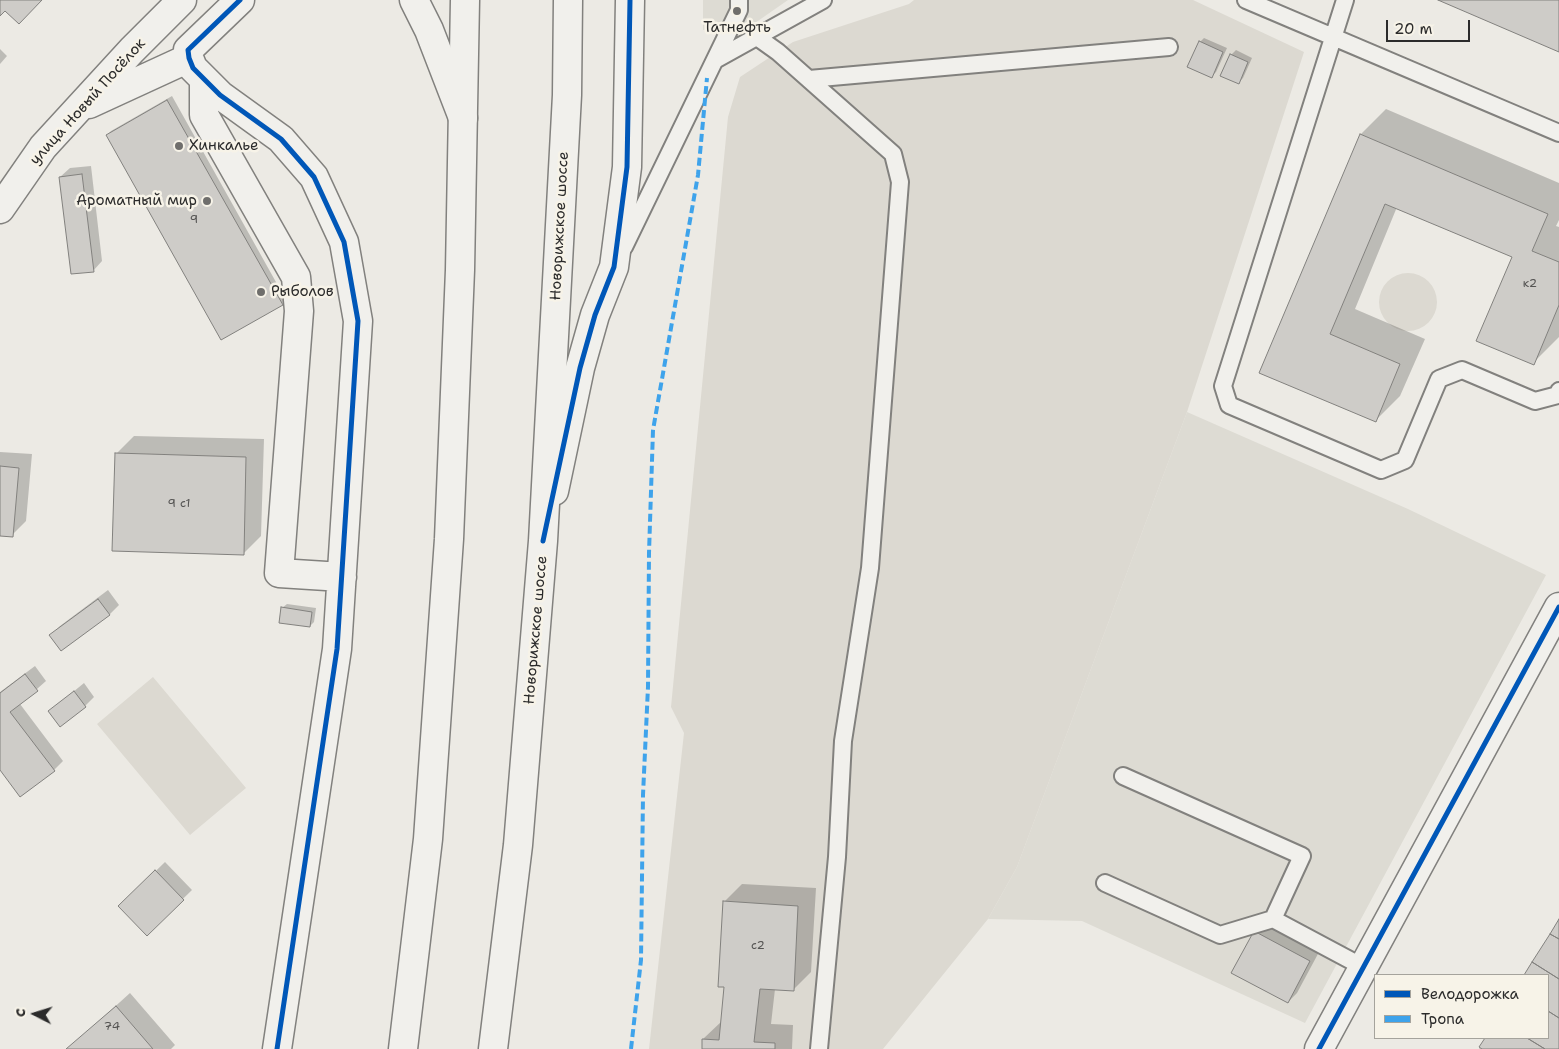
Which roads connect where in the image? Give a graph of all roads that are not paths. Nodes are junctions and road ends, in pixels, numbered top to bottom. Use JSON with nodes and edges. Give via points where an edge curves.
{"nodes":[{"id":1,"x":182,"y":0,"type":"edge"},
{"id":2,"x":240,"y":0,"type":"edge"},
{"id":3,"x":414,"y":0,"type":"edge"},
{"id":4,"x":465,"y":0,"type":"edge"},
{"id":5,"x":568,"y":0,"type":"edge"},
{"id":6,"x":630,"y":0,"type":"edge"},
{"id":7,"x":739,"y":0,"type":"edge"},
{"id":8,"x":823,"y":0,"type":"edge"},
{"id":9,"x":1246,"y":0,"type":"edge"},
{"id":10,"x":1345,"y":0,"type":"edge"},
{"id":11,"x":758,"y":37,"type":"junction"},
{"id":12,"x":1333,"y":38,"type":"junction"},
{"id":13,"x":1169,"y":47,"type":"dead end"},
{"id":14,"x":715,"y":60,"type":"junction"},
{"id":15,"x":196,"y":69,"type":"junction"},
{"id":16,"x":809,"y":80,"type":"junction"},
{"id":17,"x":79,"y":109,"type":"junction"},
{"id":18,"x":463,"y":118,"type":"junction"},
{"id":19,"x":1559,"y":133,"type":"edge"},
{"id":20,"x":0,"y":209,"type":"edge"},
{"id":21,"x":614,"y":267,"type":"junction"},
{"id":22,"x":1559,"y":392,"type":"edge"},
{"id":23,"x":543,"y":541,"type":"junction"},
{"id":24,"x":342,"y":577,"type":"junction"},
{"id":25,"x":1559,"y":607,"type":"edge"},
{"id":26,"x":1123,"y":776,"type":"dead end"},
{"id":27,"x":1105,"y":883,"type":"dead end"},
{"id":28,"x":1273,"y":919,"type":"junction"},
{"id":29,"x":1363,"y":967,"type":"junction"},
{"id":30,"x":276,"y":1049,"type":"edge"},
{"id":31,"x":402,"y":1049,"type":"edge"},
{"id":32,"x":493,"y":1049,"type":"edge"},
{"id":33,"x":819,"y":1049,"type":"edge"},
{"id":34,"x":1319,"y":1049,"type":"edge"}],
"edges":[{"from":1,"to":17,"type":"main road","name":"улица Новый Посёлок"},
{"from":2,"to":15,"type":"main road","via":[[188,50]]},
{"from":3,"to":18,"type":"main road"},
{"from":4,"to":18,"type":"main road"},
{"from":5,"to":23,"type":"main road","name":"Новорижское шоссе","via":[[567,94]]},
{"from":6,"to":21,"type":"main road","via":[[627,167]]},
{"from":7,"to":14,"type":"lane","via":[[739,10]]},
{"from":8,"to":11,"type":"lane"},
{"from":9,"to":12,"type":"lane"},
{"from":10,"to":12,"type":"lane"},
{"from":11,"to":14,"type":"lane"},
{"from":11,"to":16,"type":"lane"},
{"from":12,"to":19,"type":"lane"},
{"from":12,"to":22,"type":"lane","via":[[1223,386],[1229,406],[1381,470],[1405,460],[1439,379],[1462,370],[1535,401]]},
{"from":13,"to":16,"type":"lane"},
{"from":14,"to":21,"type":"lane"},
{"from":15,"to":17,"type":"main road"},
{"from":15,"to":24,"type":"main road","via":[[220,95],[281,139],[314,176],[344,242],[358,321]]},
{"from":15,"to":24,"type":"main road","via":[[204,115],[296,277],[299,310],[279,573]]},
{"from":16,"to":33,"type":"lane","via":[[893,154],[900,182],[870,568],[843,741],[837,857]]},
{"from":17,"to":20,"type":"main road","name":"улица Новый Посёлок","via":[[44,147]]},
{"from":18,"to":31,"type":"main road","via":[[448,548],[428,839]]},
{"from":21,"to":23,"type":"main road","via":[[595,315],[580,368]]},
{"from":23,"to":32,"type":"main road","name":"Новорижское шоссе","via":[[518,845]]},
{"from":24,"to":30,"type":"main road","via":[[337,649]]},
{"from":25,"to":29,"type":"main road"},
{"from":26,"to":28,"type":"lane","via":[[1302,856]]},
{"from":27,"to":28,"type":"lane","via":[[1220,935]]},
{"from":28,"to":29,"type":"lane"},
{"from":29,"to":34,"type":"main road"}]}
